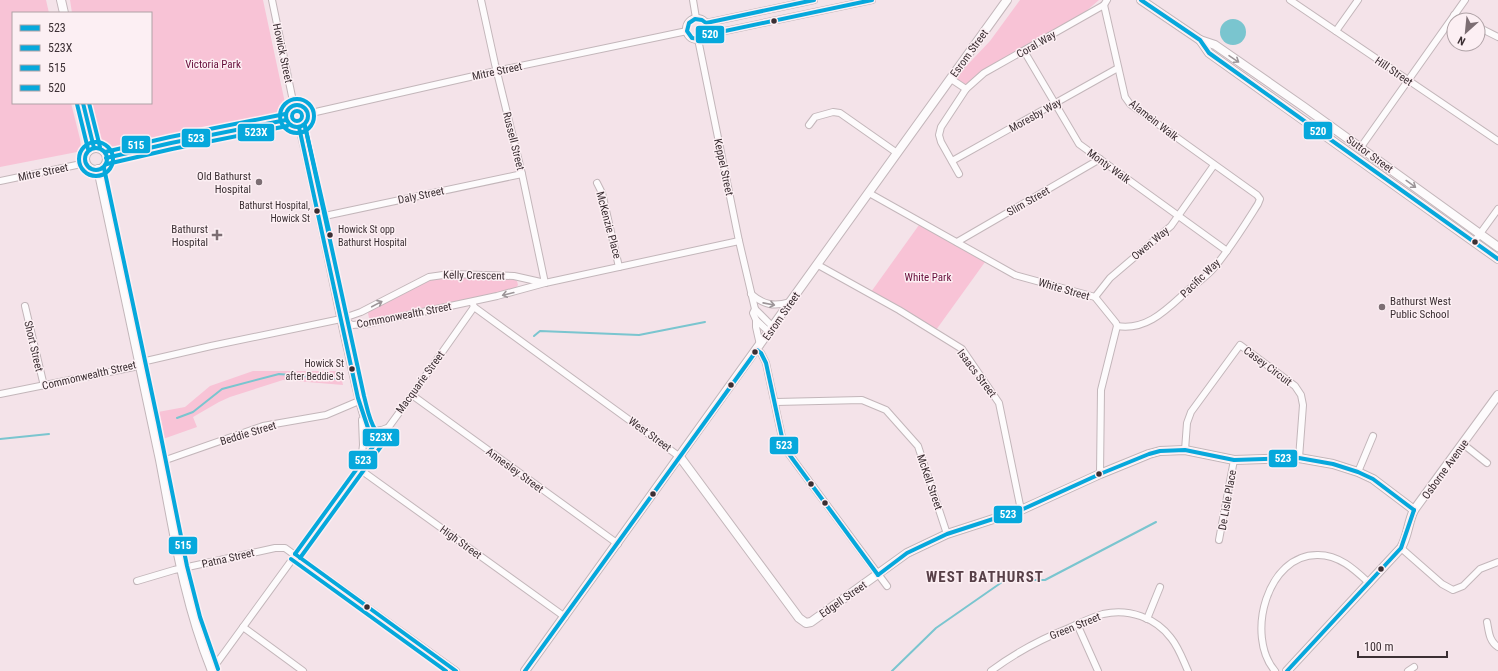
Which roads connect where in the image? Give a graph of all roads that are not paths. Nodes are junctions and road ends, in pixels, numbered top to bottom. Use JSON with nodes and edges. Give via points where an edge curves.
{"nodes":[{"id":1,"x":61,"y":0,"type":"edge"},
{"id":2,"x":272,"y":0,"type":"edge"},
{"id":3,"x":481,"y":0,"type":"edge"},
{"id":4,"x":693,"y":0,"type":"edge"},
{"id":5,"x":814,"y":0,"type":"edge"},
{"id":6,"x":872,"y":0,"type":"edge"},
{"id":7,"x":1007,"y":0,"type":"edge"},
{"id":8,"x":1141,"y":0,"type":"edge"},
{"id":9,"x":1290,"y":0,"type":"edge"},
{"id":10,"x":1358,"y":0,"type":"edge"},
{"id":11,"x":1465,"y":0,"type":"edge"},
{"id":12,"x":1106,"y":2,"type":"edge"},
{"id":13,"x":64,"y":12,"type":"edge"},
{"id":14,"x":1456,"y":12,"type":"edge"},
{"id":15,"x":696,"y":18,"type":"junction"},
{"id":16,"x":706,"y":23,"type":"junction"},
{"id":17,"x":1446,"y":26,"type":"edge"},
{"id":18,"x":687,"y":31,"type":"junction"},
{"id":19,"x":1336,"y":31,"type":"junction"},
{"id":20,"x":1486,"y":31,"type":"edge"},
{"id":21,"x":706,"y":35,"type":"junction"},
{"id":22,"x":1498,"y":37,"type":"edge"},
{"id":23,"x":698,"y":40,"type":"junction"},
{"id":24,"x":1200,"y":40,"type":"junction"},
{"id":25,"x":1024,"y":51,"type":"junction"},
{"id":26,"x":1118,"y":68,"type":"junction"},
{"id":27,"x":496,"y":71,"type":"junction"},
{"id":28,"x":951,"y":79,"type":"junction"},
{"id":29,"x":1408,"y":81,"type":"junction"},
{"id":30,"x":966,"y":89,"type":"junction"},
{"id":31,"x":84,"y":104,"type":"edge"},
{"id":32,"x":1056,"y":104,"type":"junction"},
{"id":33,"x":294,"y":106,"type":"junction"},
{"id":34,"x":308,"y":114,"type":"junction"},
{"id":35,"x":286,"y":120,"type":"junction"},
{"id":36,"x":809,"y":125,"type":"dead end"},
{"id":37,"x":299,"y":127,"type":"junction"},
{"id":38,"x":1498,"y":142,"type":"edge"},
{"id":39,"x":1361,"y":147,"type":"junction"},
{"id":40,"x":94,"y":148,"type":"junction"},
{"id":41,"x":897,"y":153,"type":"junction"},
{"id":42,"x":106,"y":158,"type":"junction"},
{"id":43,"x":1100,"y":159,"type":"junction"},
{"id":44,"x":952,"y":161,"type":"junction"},
{"id":45,"x":86,"y":163,"type":"junction"},
{"id":46,"x":1214,"y":165,"type":"junction"},
{"id":47,"x":98,"y":169,"type":"junction"},
{"id":48,"x":522,"y":174,"type":"junction"},
{"id":49,"x":960,"y":174,"type":"dead end"},
{"id":50,"x":0,"y":181,"type":"edge"},
{"id":51,"x":597,"y":183,"type":"dead end"},
{"id":52,"x":869,"y":193,"type":"junction"},
{"id":53,"x":1260,"y":199,"type":"joint"},
{"id":54,"x":1498,"y":209,"type":"edge"},
{"id":55,"x":1178,"y":216,"type":"junction"},
{"id":56,"x":320,"y":217,"type":"junction"},
{"id":57,"x":1480,"y":234,"type":"junction"},
{"id":58,"x":739,"y":241,"type":"junction"},
{"id":59,"x":957,"y":242,"type":"junction"},
{"id":60,"x":1474,"y":242,"type":"junction"},
{"id":61,"x":1498,"y":247,"type":"edge"},
{"id":62,"x":1227,"y":251,"type":"junction"},
{"id":63,"x":1498,"y":259,"type":"edge"},
{"id":64,"x":818,"y":265,"type":"junction"},
{"id":65,"x":619,"y":267,"type":"junction"},
{"id":66,"x":545,"y":283,"type":"junction"},
{"id":67,"x":751,"y":294,"type":"junction"},
{"id":68,"x":1095,"y":298,"type":"junction"},
{"id":69,"x":790,"y":302,"type":"junction"},
{"id":70,"x":473,"y":304,"type":"junction"},
{"id":71,"x":25,"y":306,"type":"dead end"},
{"id":72,"x":755,"y":309,"type":"junction"},
{"id":73,"x":361,"y":312,"type":"junction"},
{"id":74,"x":340,"y":319,"type":"junction"},
{"id":75,"x":756,"y":320,"type":"junction"},
{"id":76,"x":366,"y":324,"type":"junction"},
{"id":77,"x":1117,"y":326,"type":"junction"},
{"id":78,"x":771,"y":329,"type":"junction"},
{"id":79,"x":759,"y":348,"type":"junction"},
{"id":80,"x":140,"y":364,"type":"junction"},
{"id":81,"x":44,"y":386,"type":"junction"},
{"id":82,"x":0,"y":394,"type":"edge"},
{"id":83,"x":412,"y":395,"type":"junction"},
{"id":84,"x":1498,"y":395,"type":"edge"},
{"id":85,"x":359,"y":401,"type":"junction"},
{"id":86,"x":776,"y":402,"type":"junction"},
{"id":87,"x":362,"y":410,"type":"junction"},
{"id":88,"x":366,"y":426,"type":"junction"},
{"id":89,"x":387,"y":428,"type":"junction"},
{"id":90,"x":363,"y":435,"type":"junction"},
{"id":91,"x":1373,"y":436,"type":"dead end"},
{"id":92,"x":375,"y":443,"type":"junction"},
{"id":93,"x":1463,"y":444,"type":"junction"},
{"id":94,"x":1185,"y":450,"type":"junction"},
{"id":95,"x":680,"y":457,"type":"junction"},
{"id":96,"x":1299,"y":458,"type":"junction"},
{"id":97,"x":1234,"y":460,"type":"junction"},
{"id":98,"x":160,"y":462,"type":"junction"},
{"id":99,"x":1487,"y":463,"type":"dead end"},
{"id":100,"x":359,"y":466,"type":"junction"},
{"id":101,"x":1358,"y":472,"type":"junction"},
{"id":102,"x":1100,"y":474,"type":"junction"},
{"id":103,"x":1021,"y":510,"type":"junction"},
{"id":104,"x":1414,"y":510,"type":"junction"},
{"id":105,"x":947,"y":534,"type":"junction"},
{"id":106,"x":1219,"y":540,"type":"dead end"},
{"id":107,"x":618,"y":544,"type":"junction"},
{"id":108,"x":1400,"y":548,"type":"junction"},
{"id":109,"x":295,"y":554,"type":"junction"},
{"id":110,"x":1498,"y":562,"type":"edge"},
{"id":111,"x":181,"y":569,"type":"junction"},
{"id":112,"x":878,"y":575,"type":"junction"},
{"id":113,"x":137,"y":581,"type":"dead end"},
{"id":114,"x":1368,"y":582,"type":"junction"},
{"id":115,"x":886,"y":586,"type":"dead end"},
{"id":116,"x":1160,"y":587,"type":"dead end"},
{"id":117,"x":565,"y":617,"type":"junction"},
{"id":118,"x":1147,"y":619,"type":"junction"},
{"id":119,"x":1487,"y":622,"type":"dead end"},
{"id":120,"x":806,"y":623,"type":"joint"},
{"id":121,"x":1077,"y":624,"type":"junction"},
{"id":122,"x":243,"y":627,"type":"junction"},
{"id":123,"x":1498,"y":647,"type":"edge"},
{"id":124,"x":1414,"y":667,"type":"dead end"},
{"id":125,"x":212,"y":670,"type":"edge"},
{"id":126,"x":303,"y":671,"type":"edge"},
{"id":127,"x":456,"y":671,"type":"edge"},
{"id":128,"x":525,"y":671,"type":"edge"},
{"id":129,"x":991,"y":671,"type":"edge"},
{"id":130,"x":1098,"y":671,"type":"edge"},
{"id":131,"x":1188,"y":671,"type":"edge"},
{"id":132,"x":1275,"y":671,"type":"edge"},
{"id":133,"x":1287,"y":671,"type":"edge"},
{"id":134,"x":1408,"y":671,"type":"edge"}],
"edges":[{"from":1,"to":13,"type":"street"},
{"from":2,"to":33,"type":"street","name":"Howick Street"},
{"from":3,"to":27,"type":"street","name":"Russell Street"},
{"from":4,"to":15,"type":"street"},
{"from":5,"to":16,"type":"street"},
{"from":6,"to":21,"type":"street"},
{"from":7,"to":28,"type":"street","name":"Esrom Street"},
{"from":8,"to":24,"type":"street","name":"Suttor Street"},
{"from":9,"to":19,"type":"street","name":"Hill Street"},
{"from":10,"to":19,"type":"street"},
{"from":11,"to":14,"type":"street"},
{"from":12,"to":25,"type":"street","name":"Coral Way"},
{"from":12,"to":26,"type":"street","name":"Alamein Walk"},
{"from":15,"to":16,"type":"street"},
{"from":15,"to":18,"type":"street","via":[[688,23]]},
{"from":16,"to":21,"type":"street"},
{"from":17,"to":29,"type":"street"},
{"from":18,"to":23,"type":"street"},
{"from":18,"to":27,"type":"street","name":"Mitre Street"},
{"from":19,"to":29,"type":"street","name":"Hill Street"},
{"from":20,"to":22,"type":"street"},
{"from":21,"to":23,"type":"street"},
{"from":23,"to":58,"type":"street","name":"Keppel Street"},
{"from":24,"to":39,"type":"street","name":"Suttor Street","one_way":true,"via":[[1215,45]]},
{"from":24,"to":60,"type":"street","name":"Suttor Street","via":[[1209,53]]},
{"from":25,"to":30,"type":"street","name":"Coral Way","via":[[984,73]]},
{"from":25,"to":32,"type":"street","name":"Monty Walk"},
{"from":26,"to":32,"type":"street","name":"Moresby Way"},
{"from":26,"to":46,"type":"street","name":"Alamein Walk","via":[[1125,97],[1130,104]]},
{"from":27,"to":34,"type":"street","name":"Mitre Street"},
{"from":27,"to":48,"type":"street","name":"Russell Street"},
{"from":28,"to":30,"type":"street"},
{"from":28,"to":41,"type":"street","name":"Esrom Street"},
{"from":29,"to":38,"type":"street","name":"Hill Street"},
{"from":29,"to":39,"type":"street"},
{"from":30,"to":44,"type":"street","name":"Coral Way","via":[[941,127],[939,135]]},
{"from":31,"to":40,"type":"street"},
{"from":32,"to":43,"type":"street","name":"Monty Walk","via":[[1079,144]]},
{"from":32,"to":44,"type":"street","name":"Moresby Way"},
{"from":33,"to":34,"type":"street","via":[[302,107]]},
{"from":33,"to":35,"type":"street","via":[[287,111]]},
{"from":34,"to":37,"type":"street","via":[[305,124]]},
{"from":35,"to":37,"type":"street","via":[[291,126]]},
{"from":35,"to":42,"type":"street"},
{"from":36,"to":41,"type":"street","via":[[815,117],[833,112],[840,113]]},
{"from":37,"to":56,"type":"street"},
{"from":39,"to":57,"type":"street","name":"Suttor Street","one_way":true},
{"from":40,"to":42,"type":"street","via":[[102,150]]},
{"from":40,"to":45,"type":"street","via":[[86,154]]},
{"from":41,"to":52,"type":"street","name":"Esrom Street"},
{"from":42,"to":47,"type":"street","via":[[105,164]]},
{"from":43,"to":55,"type":"street","name":"Monty Walk"},
{"from":43,"to":59,"type":"street","name":"Slim Street"},
{"from":44,"to":49,"type":"street","name":"Coral Way"},
{"from":45,"to":47,"type":"street","via":[[89,168]]},
{"from":45,"to":50,"type":"street","name":"Mitre Street"},
{"from":46,"to":53,"type":"street","name":"Alamein Walk"},
{"from":46,"to":55,"type":"street","name":"Owen Way"},
{"from":47,"to":80,"type":"street"},
{"from":48,"to":56,"type":"street","name":"Daly Street"},
{"from":48,"to":66,"type":"street","name":"Russell Street"},
{"from":51,"to":65,"type":"street","name":"McKenzie Place","via":[[602,193]]},
{"from":52,"to":59,"type":"street","name":"White Street"},
{"from":52,"to":64,"type":"street","name":"Esrom Street"},
{"from":53,"to":62,"type":"street","name":"Pacific Way"},
{"from":54,"to":57,"type":"street"},
{"from":55,"to":62,"type":"street","name":"Monty Walk"},
{"from":55,"to":68,"type":"street","name":"Owen Way","via":[[1171,226],[1110,278]]},
{"from":56,"to":74,"type":"street"},
{"from":57,"to":60,"type":"street"},
{"from":57,"to":61,"type":"street","name":"Suttor Street"},
{"from":58,"to":65,"type":"street","name":"Commonwealth Street"},
{"from":58,"to":67,"type":"street","name":"Keppel Street"},
{"from":59,"to":68,"type":"street","name":"White Street","via":[[1015,275]]},
{"from":60,"to":63,"type":"street","name":"Suttor Street"},
{"from":62,"to":77,"type":"street","name":"Pacific Way","via":[[1212,270],[1157,317],[1137,326]]},
{"from":64,"to":69,"type":"street","name":"Esrom Street"},
{"from":64,"to":103,"type":"street","name":"Isaacs Street","via":[[962,349],[999,403]]},
{"from":65,"to":66,"type":"street","name":"Commonwealth Street"},
{"from":66,"to":70,"type":"street","name":"Commonwealth Street","one_way":true},
{"from":73,"to":66,"type":"street","name":"Kelly Crescent","one_way":true,"via":[[439,274],[514,276]]},
{"from":67,"to":69,"type":"street","one_way":true,"via":[[770,305]]},
{"from":67,"to":72,"type":"street","name":"Keppel Street"},
{"from":68,"to":77,"type":"street","name":"White Street"},
{"from":69,"to":78,"type":"street","name":"Esrom Street"},
{"from":70,"to":76,"type":"street","name":"Commonwealth Street"},
{"from":70,"to":83,"type":"street","name":"Macquarie Street"},
{"from":70,"to":95,"type":"street","name":"West Street"},
{"from":71,"to":81,"type":"street","name":"Short Street"},
{"from":72,"to":75,"type":"street","name":"Keppel Street","via":[[753,313]]},
{"from":72,"to":78,"type":"street"},
{"from":73,"to":74,"type":"street","name":"Kelly Crescent"},
{"from":73,"to":76,"type":"street"},
{"from":74,"to":76,"type":"street","name":"Commonwealth Street","via":[[352,325]]},
{"from":74,"to":80,"type":"street","name":"Commonwealth Street"},
{"from":74,"to":85,"type":"street"},
{"from":75,"to":78,"type":"street"},
{"from":75,"to":79,"type":"street","name":"Keppel Street"},
{"from":77,"to":102,"type":"street","via":[[1101,390]]},
{"from":78,"to":79,"type":"street","name":"Esrom Street"},
{"from":79,"to":86,"type":"street","name":"Keppel Street","via":[[766,361]]},
{"from":79,"to":95,"type":"street","name":"Esrom Street"},
{"from":80,"to":81,"type":"street","name":"Commonwealth Street"},
{"from":80,"to":98,"type":"street"},
{"from":81,"to":82,"type":"street","name":"Commonwealth Street"},
{"from":83,"to":89,"type":"street","name":"Macquarie Street"},
{"from":83,"to":107,"type":"street","name":"Annesley Street"},
{"from":84,"to":93,"type":"street","name":"Osborne Avenue"},
{"from":85,"to":87,"type":"street"},
{"from":85,"to":98,"type":"street","name":"Beddie Street","via":[[326,415],[263,426]]},
{"from":86,"to":105,"type":"street","name":"McKell Street","via":[[862,400],[886,410],[918,446]]},
{"from":86,"to":112,"type":"street","name":"Keppel Street","via":[[786,450]]},
{"from":87,"to":88,"type":"street"},
{"from":87,"to":90,"type":"street"},
{"from":88,"to":89,"type":"street","via":[[377,431]]},
{"from":88,"to":92,"type":"street"},
{"from":89,"to":92,"type":"street","name":"Macquarie Street"},
{"from":90,"to":92,"type":"street","via":[[367,441]]},
{"from":90,"to":100,"type":"street","via":[[363,452]]},
{"from":91,"to":101,"type":"street"},
{"from":92,"to":100,"type":"street","name":"Macquarie Street"},
{"from":93,"to":99,"type":"street"},
{"from":93,"to":104,"type":"street","name":"Osborne Avenue"},
{"from":94,"to":96,"type":"street","name":"Casey Circuit","via":[[1187,423],[1191,412],[1240,345],[1294,386],[1301,395],[1303,405]]},
{"from":94,"to":97,"type":"street","name":"Edgell Street"},
{"from":94,"to":102,"type":"street","name":"Edgell Street","via":[[1149,454]]},
{"from":95,"to":107,"type":"street","name":"Esrom Street"},
{"from":95,"to":120,"type":"street","name":"West Street","via":[[799,618]]},
{"from":96,"to":97,"type":"street","name":"Edgell Street"},
{"from":96,"to":101,"type":"street","name":"Edgell Street","via":[[1333,464]]},
{"from":97,"to":106,"type":"street","name":"De Lisle Place"},
{"from":98,"to":111,"type":"street"},
{"from":100,"to":109,"type":"street","name":"Macquarie Street"},
{"from":100,"to":117,"type":"street","name":"High Street"},
{"from":101,"to":104,"type":"street","name":"Edgell Street","via":[[1382,485]]},
{"from":102,"to":103,"type":"street","name":"Edgell Street"},
{"from":103,"to":105,"type":"street","name":"Edgell Street"},
{"from":104,"to":108,"type":"street","name":"Osborne Avenue"},
{"from":105,"to":112,"type":"street","name":"Edgell Street","via":[[907,553]]},
{"from":107,"to":117,"type":"street","name":"Esrom Street"},
{"from":108,"to":110,"type":"street","via":[[1452,590],[1463,586],[1480,569]]},
{"from":108,"to":114,"type":"street","name":"Osborne Avenue"},
{"from":109,"to":111,"type":"street","name":"Patna Street","via":[[284,548],[275,548]]},
{"from":109,"to":122,"type":"street","name":"Macquarie Street"},
{"from":109,"to":127,"type":"street","name":"Patna Street"},
{"from":111,"to":113,"type":"street","name":"Patna Street"},
{"from":111,"to":125,"type":"street","via":[[193,618]]},
{"from":112,"to":115,"type":"street","name":"Keppel Street"},
{"from":112,"to":120,"type":"street","name":"Edgell Street"},
{"from":114,"to":132,"type":"street","via":[[1350,566],[1324,556],[1298,559],[1286,568],[1277,578],[1262,612],[1263,642]]},
{"from":114,"to":133,"type":"street","name":"Osborne Avenue"},
{"from":116,"to":118,"type":"street"},
{"from":117,"to":128,"type":"street","name":"Esrom Street"},
{"from":118,"to":121,"type":"street","name":"Green Street","via":[[1129,613],[1112,612]]},
{"from":118,"to":131,"type":"street","name":"Green Street","via":[[1162,628],[1171,638]]},
{"from":119,"to":123,"type":"street","via":[[1489,637]]},
{"from":121,"to":129,"type":"street","name":"Green Street","via":[[1025,648]]},
{"from":121,"to":130,"type":"street"},
{"from":122,"to":125,"type":"street","name":"Macquarie Street"},
{"from":122,"to":126,"type":"street"},
{"from":124,"to":134,"type":"street"}]}
